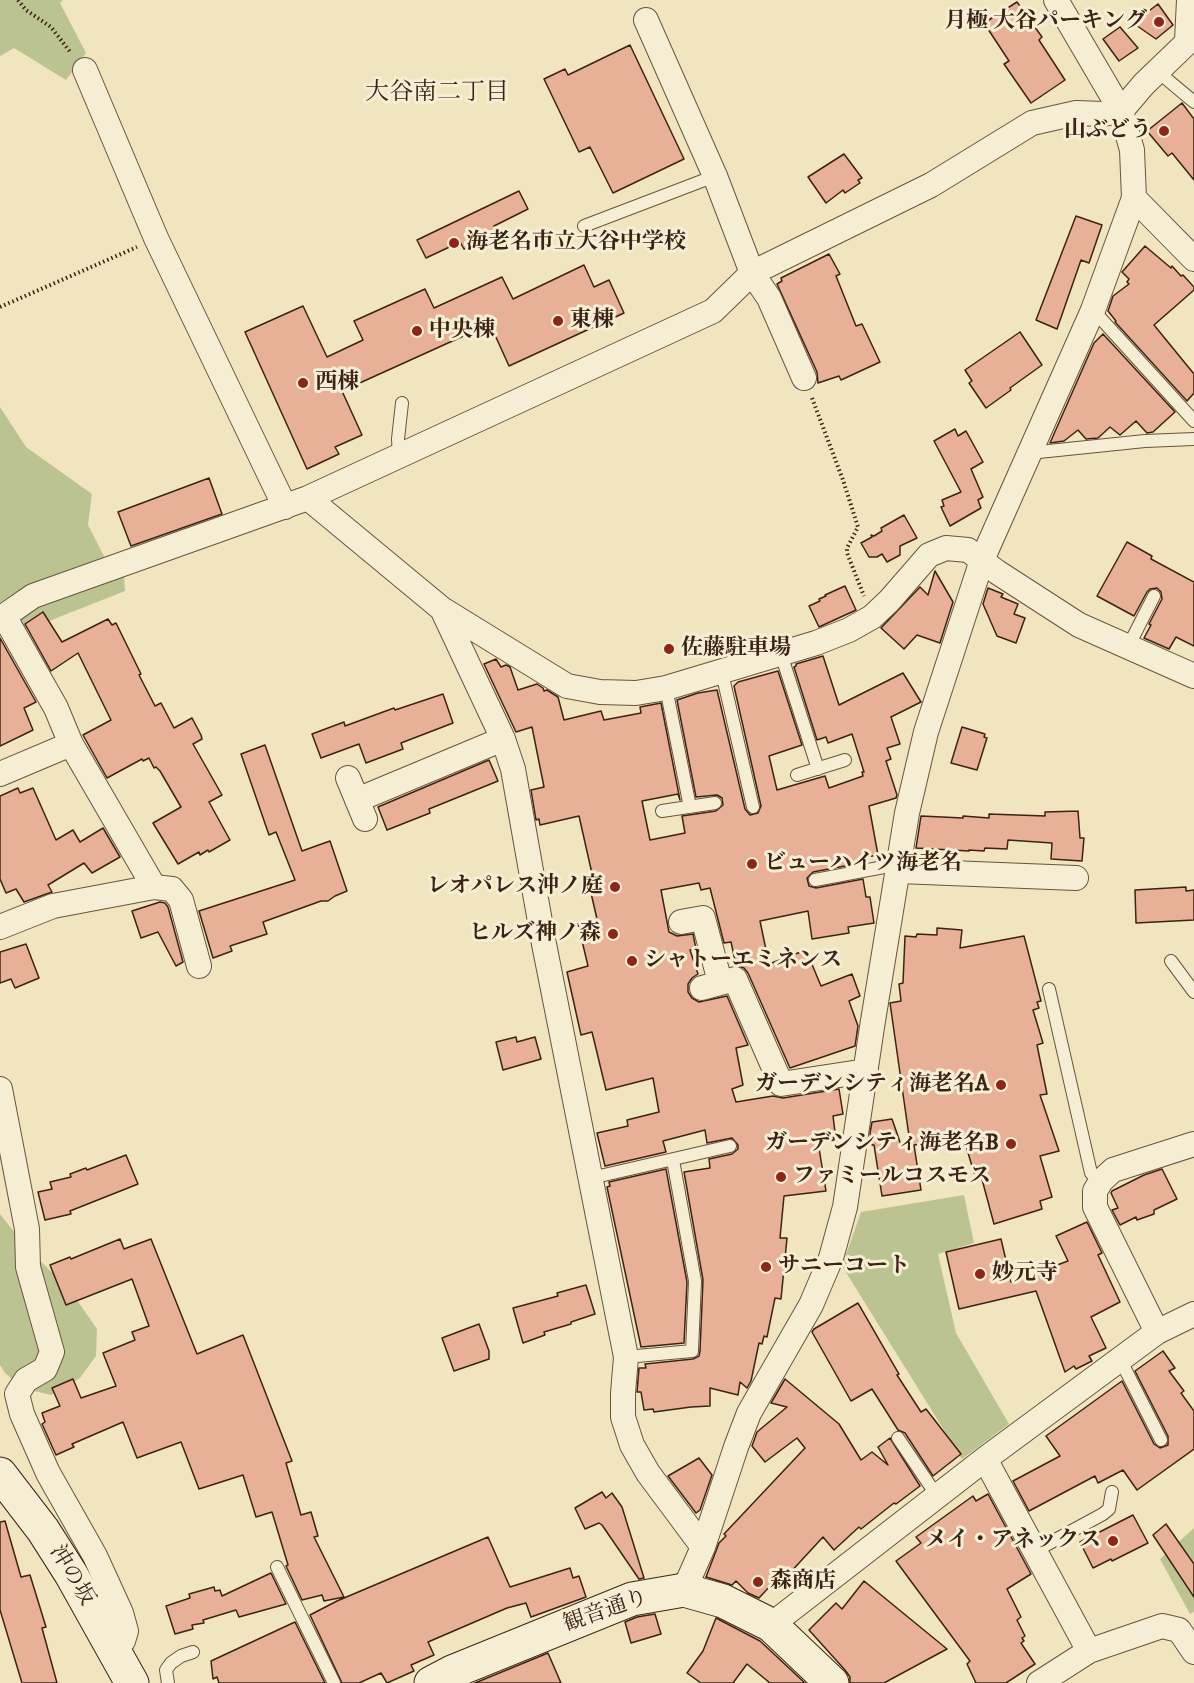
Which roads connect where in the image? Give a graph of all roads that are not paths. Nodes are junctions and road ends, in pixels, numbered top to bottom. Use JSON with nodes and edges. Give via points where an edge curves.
{"nodes":[{"id":1,"x":1056,"y":0,"type":"edge"},
{"id":2,"x":1189,"y":0,"type":"edge"},
{"id":3,"x":646,"y":20,"type":"dead end"},
{"id":4,"x":1190,"y":39,"type":"edge"},
{"id":5,"x":85,"y":70,"type":"road end"},
{"id":6,"x":1157,"y":71,"type":"junction"},
{"id":7,"x":1194,"y":102,"type":"edge"},
{"id":8,"x":1121,"y":111,"type":"junction"},
{"id":9,"x":715,"y":176,"type":"junction"},
{"id":10,"x":1134,"y":198,"type":"junction"},
{"id":11,"x":584,"y":226,"type":"dead end"},
{"id":12,"x":1194,"y":259,"type":"edge"},
{"id":13,"x":753,"y":273,"type":"junction"},
{"id":14,"x":1093,"y":310,"type":"junction"},
{"id":15,"x":804,"y":378,"type":"road end"},
{"id":16,"x":402,"y":403,"type":"dead end"},
{"id":17,"x":1194,"y":422,"type":"edge"},
{"id":18,"x":1194,"y":439,"type":"edge"},
{"id":19,"x":1029,"y":453,"type":"junction"},
{"id":20,"x":399,"y":456,"type":"junction"},
{"id":21,"x":308,"y":498,"type":"junction"},
{"id":22,"x":285,"y":507,"type":"junction"},
{"id":23,"x":982,"y":560,"type":"junction"},
{"id":24,"x":1154,"y":596,"type":"dead end"},
{"id":25,"x":442,"y":609,"type":"junction"},
{"id":26,"x":1,"y":616,"type":"edge"},
{"id":27,"x":1128,"y":647,"type":"junction"},
{"id":28,"x":782,"y":654,"type":"junction"},
{"id":29,"x":722,"y":673,"type":"junction"},
{"id":30,"x":1194,"y":676,"type":"edge"},
{"id":31,"x":666,"y":688,"type":"junction"},
{"id":32,"x":503,"y":739,"type":"junction"},
{"id":33,"x":71,"y":744,"type":"junction"},
{"id":34,"x":845,"y":760,"type":"dead end"},
{"id":35,"x":818,"y":769,"type":"junction"},
{"id":36,"x":0,"y":774,"type":"edge"},
{"id":37,"x":797,"y":775,"type":"dead end"},
{"id":38,"x":357,"y":799,"type":"dead end"},
{"id":39,"x":715,"y":803,"type":"dead end"},
{"id":40,"x":690,"y":807,"type":"junction"},
{"id":41,"x":753,"y":807,"type":"dead end"},
{"id":42,"x":662,"y":812,"type":"dead end"},
{"id":43,"x":899,"y":868,"type":"junction"},
{"id":44,"x":1076,"y":878,"type":"dead end"},
{"id":45,"x":815,"y":880,"type":"dead end"},
{"id":46,"x":154,"y":887,"type":"junction"},
{"id":47,"x":681,"y":922,"type":"dead end"},
{"id":48,"x":0,"y":927,"type":"edge"},
{"id":49,"x":1172,"y":961,"type":"dead end"},
{"id":50,"x":199,"y":966,"type":"dead end"},
{"id":51,"x":1049,"y":989,"type":"dead end"},
{"id":52,"x":1194,"y":993,"type":"edge"},
{"id":53,"x":866,"y":1071,"type":"junction"},
{"id":54,"x":0,"y":1089,"type":"edge"},
{"id":55,"x":1194,"y":1144,"type":"edge"},
{"id":56,"x":730,"y":1146,"type":"dead end"},
{"id":57,"x":673,"y":1160,"type":"junction"},
{"id":58,"x":591,"y":1178,"type":"junction"},
{"id":59,"x":1101,"y":1181,"type":"junction"},
{"id":60,"x":1194,"y":1314,"type":"edge"},
{"id":61,"x":1156,"y":1332,"type":"junction"},
{"id":62,"x":626,"y":1356,"type":"junction"},
{"id":63,"x":1120,"y":1359,"type":"junction"},
{"id":64,"x":898,"y":1438,"type":"dead end"},
{"id":65,"x":1161,"y":1440,"type":"dead end"},
{"id":66,"x":985,"y":1459,"type":"junction"},
{"id":67,"x":0,"y":1474,"type":"edge"},
{"id":68,"x":1112,"y":1492,"type":"dead end"},
{"id":69,"x":937,"y":1496,"type":"junction"},
{"id":70,"x":703,"y":1547,"type":"junction"},
{"id":71,"x":1035,"y":1551,"type":"junction"},
{"id":72,"x":277,"y":1568,"type":"dead end"},
{"id":73,"x":684,"y":1590,"type":"junction"},
{"id":74,"x":771,"y":1625,"type":"junction"},
{"id":75,"x":1187,"y":1626,"type":"edge"},
{"id":76,"x":112,"y":1647,"type":"junction"},
{"id":77,"x":1089,"y":1651,"type":"junction"},
{"id":78,"x":193,"y":1652,"type":"dead end"},
{"id":79,"x":1194,"y":1652,"type":"edge"},
{"id":80,"x":132,"y":1683,"type":"edge"},
{"id":81,"x":168,"y":1683,"type":"edge"},
{"id":82,"x":334,"y":1683,"type":"edge"},
{"id":83,"x":431,"y":1683,"type":"edge"},
{"id":84,"x":832,"y":1683,"type":"edge"},
{"id":85,"x":1039,"y":1683,"type":"edge"}],
"edges":[{"from":1,"to":8,"type":"street"},
{"from":2,"to":4,"type":"street"},
{"from":3,"to":9,"type":"street"},
{"from":4,"to":6,"type":"street"},
{"from":5,"to":22,"type":"street","via":[[156,238]]},
{"from":6,"to":7,"type":"lane"},
{"from":6,"to":8,"type":"street"},
{"from":8,"to":10,"type":"street","via":[[1132,150]]},
{"from":8,"to":13,"type":"street","via":[[1076,113],[1032,123],[931,185]]},
{"from":9,"to":11,"type":"lane"},
{"from":9,"to":13,"type":"street"},
{"from":10,"to":12,"type":"street"},
{"from":10,"to":14,"type":"street"},
{"from":13,"to":15,"type":"street","via":[[769,298]]},
{"from":13,"to":20,"type":"street","via":[[712,311]]},
{"from":14,"to":17,"type":"lane"},
{"from":14,"to":19,"type":"street"},
{"from":16,"to":20,"type":"lane"},
{"from":18,"to":19,"type":"lane"},
{"from":19,"to":23,"type":"street"},
{"from":20,"to":21,"type":"street"},
{"from":21,"to":22,"type":"street"},
{"from":21,"to":25,"type":"street"},
{"from":22,"to":26,"type":"street","via":[[33,596]]},
{"from":23,"to":27,"type":"street","via":[[1079,625]]},
{"from":23,"to":28,"type":"street","via":[[968,550],[946,548],[929,555],[872,617],[849,630]]},
{"from":23,"to":43,"type":"street","via":[[926,732]]},
{"from":24,"to":27,"type":"lane"},
{"from":25,"to":31,"type":"street","via":[[567,686],[636,693]]},
{"from":25,"to":32,"type":"street"},
{"from":26,"to":33,"type":"street","via":[[56,708]]},
{"from":27,"to":30,"type":"street"},
{"from":28,"to":29,"type":"street"},
{"from":28,"to":35,"type":"lane"},
{"from":29,"to":31,"type":"street"},
{"from":29,"to":41,"type":"lane"},
{"from":31,"to":40,"type":"lane"},
{"from":32,"to":38,"type":"street"},
{"from":32,"to":58,"type":"street","via":[[517,791]]},
{"from":33,"to":36,"type":"street"},
{"from":33,"to":46,"type":"street"},
{"from":34,"to":35,"type":"lane"},
{"from":35,"to":37,"type":"lane"},
{"from":39,"to":40,"type":"lane"},
{"from":40,"to":42,"type":"lane"},
{"from":43,"to":44,"type":"street","via":[[1042,867]]},
{"from":43,"to":45,"type":"lane"},
{"from":43,"to":53,"type":"street"},
{"from":46,"to":48,"type":"street","via":[[53,906]]},
{"from":46,"to":50,"type":"street","via":[[172,889],[181,900]]},
{"from":47,"to":53,"type":"street","via":[[703,918],[711,985],[735,979],[761,1064],[781,1084]]},
{"from":49,"to":52,"type":"lane"},
{"from":51,"to":59,"type":"lane","via":[[1091,1173]]},
{"from":53,"to":70,"type":"street","via":[[846,1207],[831,1258],[811,1305],[749,1413]]},
{"from":54,"to":76,"type":"street","via":[[27,1229],[28,1267],[52,1352],[45,1368],[26,1380],[17,1394],[48,1473],[91,1548],[121,1613],[126,1631],[123,1641]]},
{"from":55,"to":59,"type":"street","via":[[1113,1170]]},
{"from":56,"to":57,"type":"lane"},
{"from":57,"to":58,"type":"lane"},
{"from":57,"to":62,"type":"lane","via":[[695,1281],[692,1351]]},
{"from":58,"to":62,"type":"street"},
{"from":59,"to":61,"type":"street","via":[[1095,1191],[1095,1207]]},
{"from":60,"to":61,"type":"street"},
{"from":61,"to":63,"type":"street"},
{"from":62,"to":70,"type":"street","via":[[623,1417],[632,1445]]},
{"from":63,"to":65,"type":"lane"},
{"from":63,"to":66,"type":"street"},
{"from":64,"to":69,"type":"lane"},
{"from":66,"to":69,"type":"street"},
{"from":66,"to":71,"type":"street"},
{"from":67,"to":76,"type":"main road","name":"沖の坂","via":[[43,1530]]},
{"from":68,"to":71,"type":"lane","via":[[1109,1509],[1103,1514]]},
{"from":69,"to":74,"type":"street"},
{"from":70,"to":73,"type":"street"},
{"from":71,"to":77,"type":"street"},
{"from":72,"to":82,"type":"lane"},
{"from":73,"to":74,"type":"main road","name":"観音通り","via":[[723,1600]]},
{"from":73,"to":83,"type":"main road","name":"観音通り","via":[[632,1599]]},
{"from":74,"to":84,"type":"main road","name":"観音通り"},
{"from":75,"to":77,"type":"street","via":[[1162,1626]]},
{"from":75,"to":79,"type":"street"},
{"from":76,"to":80,"type":"main road","name":"沖の坂"},
{"from":77,"to":85,"type":"street"},
{"from":78,"to":81,"type":"lane","via":[[171,1663],[166,1670]]}]}
